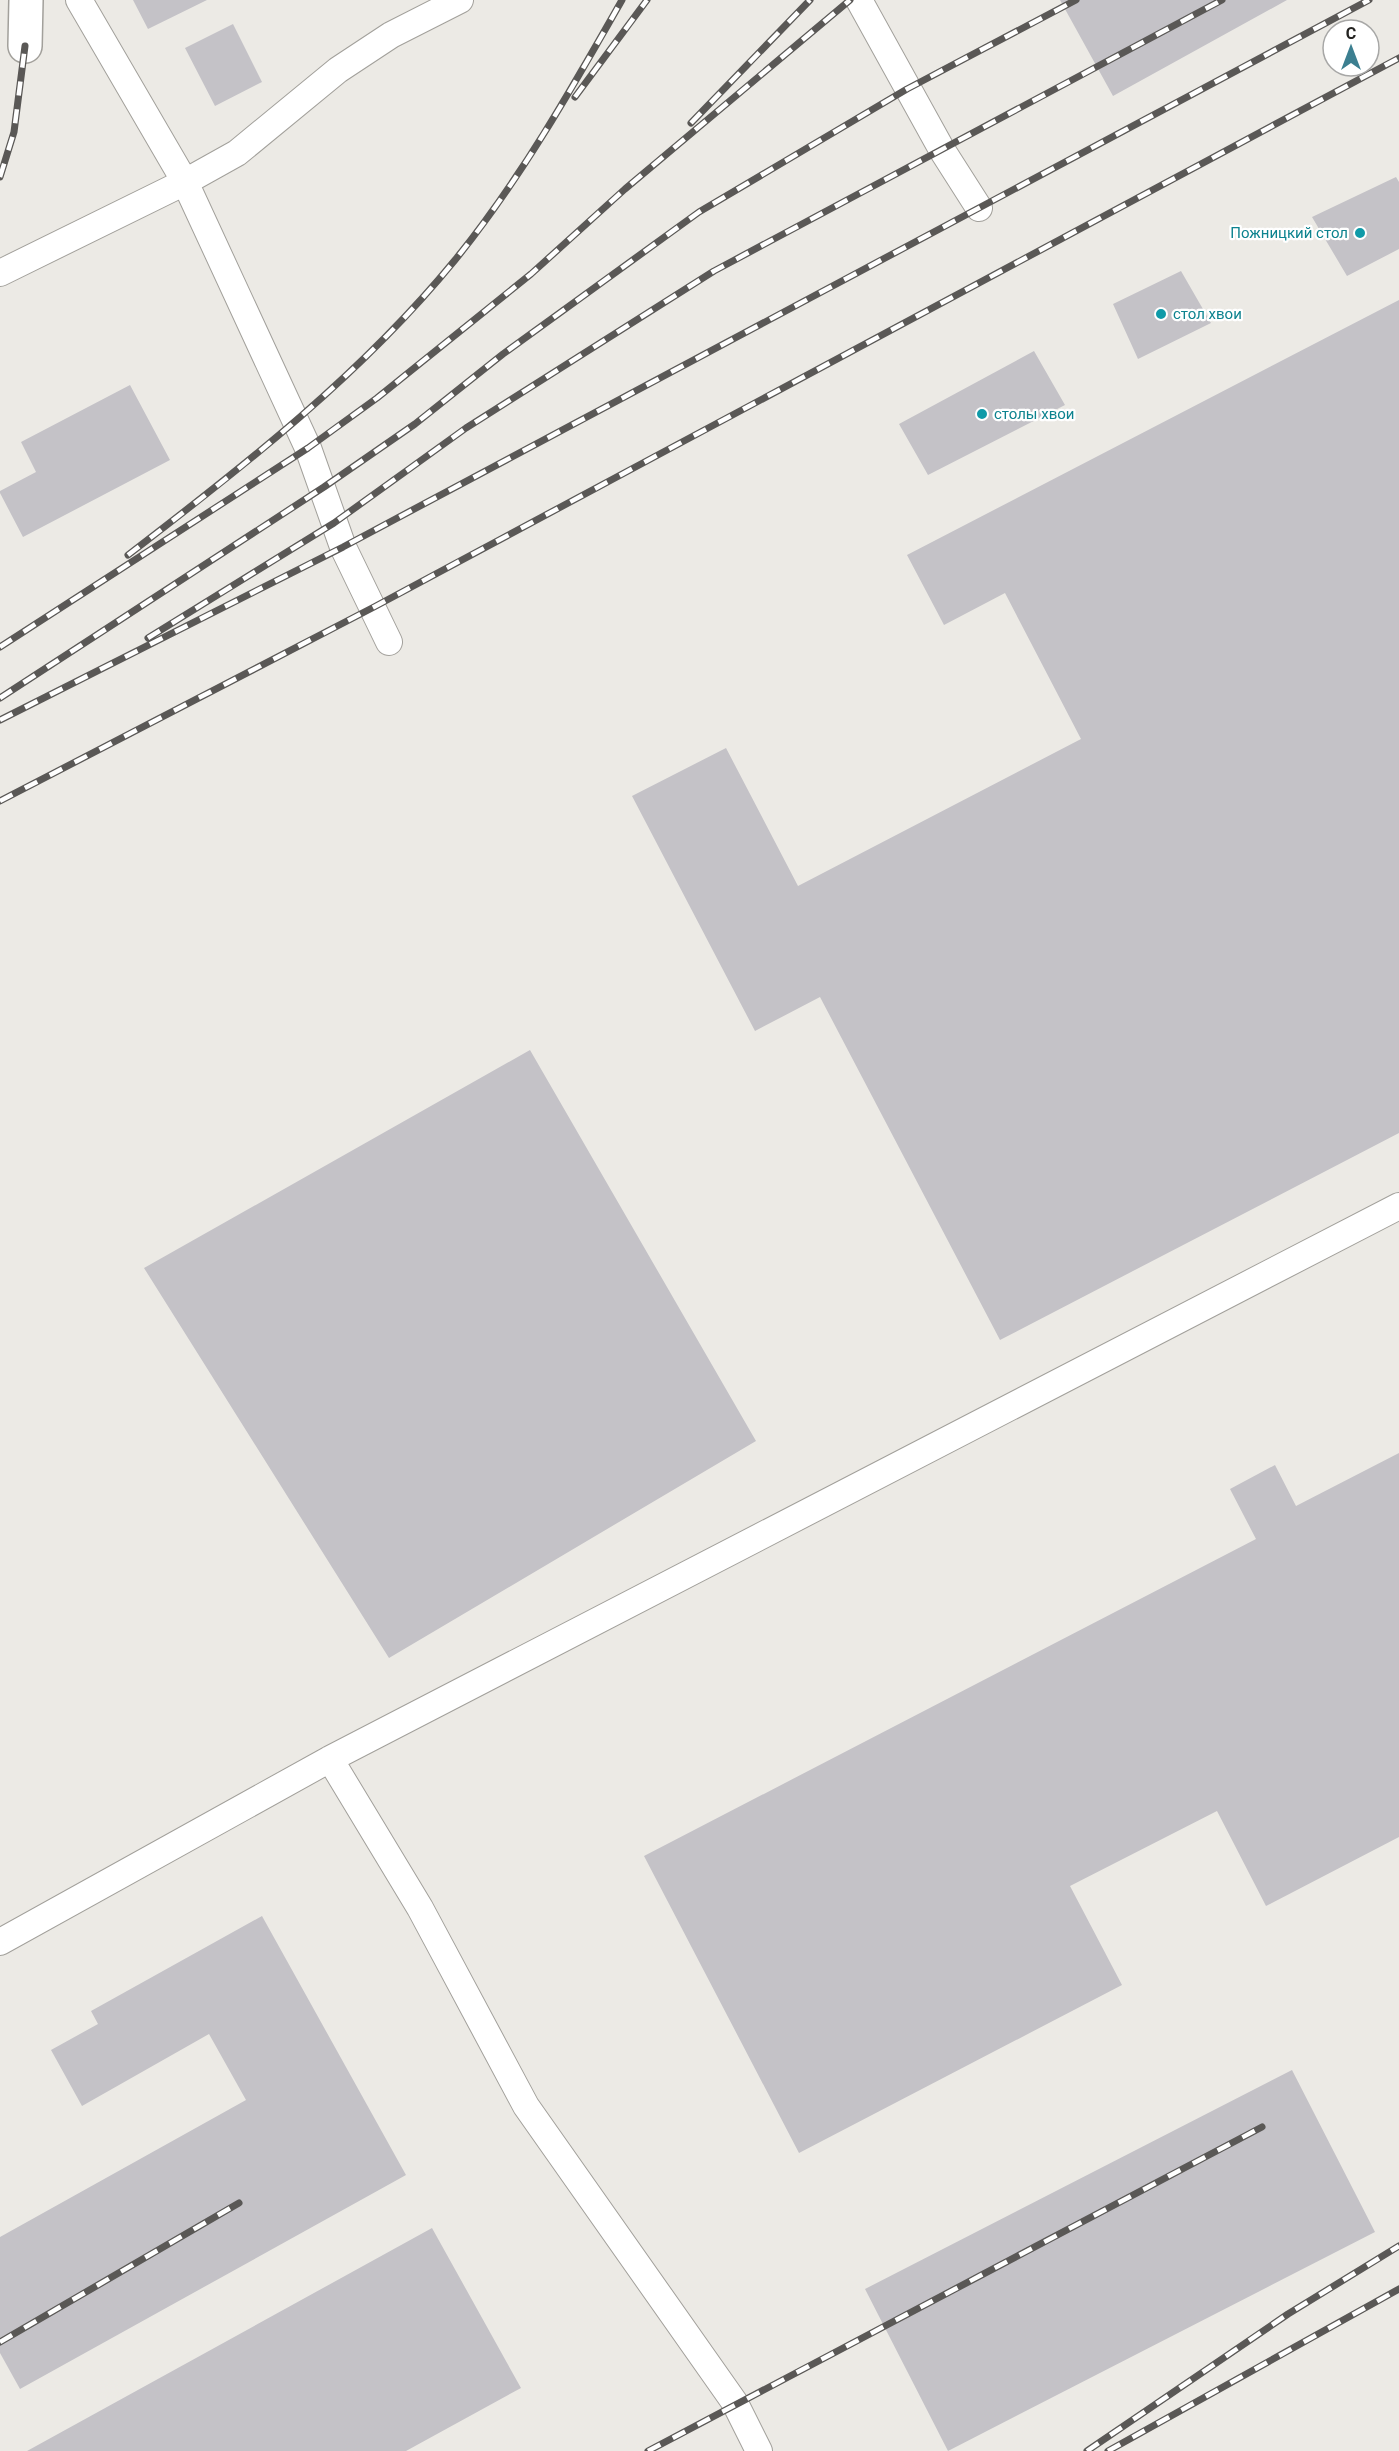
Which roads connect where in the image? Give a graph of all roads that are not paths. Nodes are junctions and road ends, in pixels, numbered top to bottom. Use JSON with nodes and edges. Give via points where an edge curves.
{"nodes":[{"id":1,"x":26,"y":0,"type":"edge"},
{"id":2,"x":80,"y":0,"type":"edge"},
{"id":3,"x":460,"y":0,"type":"edge"},
{"id":4,"x":859,"y":0,"type":"edge"},
{"id":5,"x":25,"y":46,"type":"dead end"},
{"id":6,"x":185,"y":182,"type":"junction"},
{"id":7,"x":979,"y":208,"type":"dead end"},
{"id":8,"x":0,"y":273,"type":"edge"},
{"id":9,"x":389,"y":642,"type":"dead end"},
{"id":10,"x":1399,"y":1206,"type":"edge"},
{"id":11,"x":330,"y":1759,"type":"junction"},
{"id":12,"x":0,"y":1942,"type":"edge"},
{"id":13,"x":759,"y":2451,"type":"edge"}],
"edges":[{"from":1,"to":5,"type":"street"},
{"from":2,"to":6,"type":"lane"},
{"from":3,"to":6,"type":"lane","via":[[391,35],[338,70],[237,153]]},
{"from":4,"to":7,"type":"lane","via":[[942,150]]},
{"from":6,"to":8,"type":"lane"},
{"from":6,"to":9,"type":"lane","via":[[308,448],[343,547]]},
{"from":10,"to":11,"type":"lane"},
{"from":11,"to":12,"type":"lane"},
{"from":11,"to":13,"type":"lane","via":[[420,1908],[526,2106],[735,2403]]}]}
